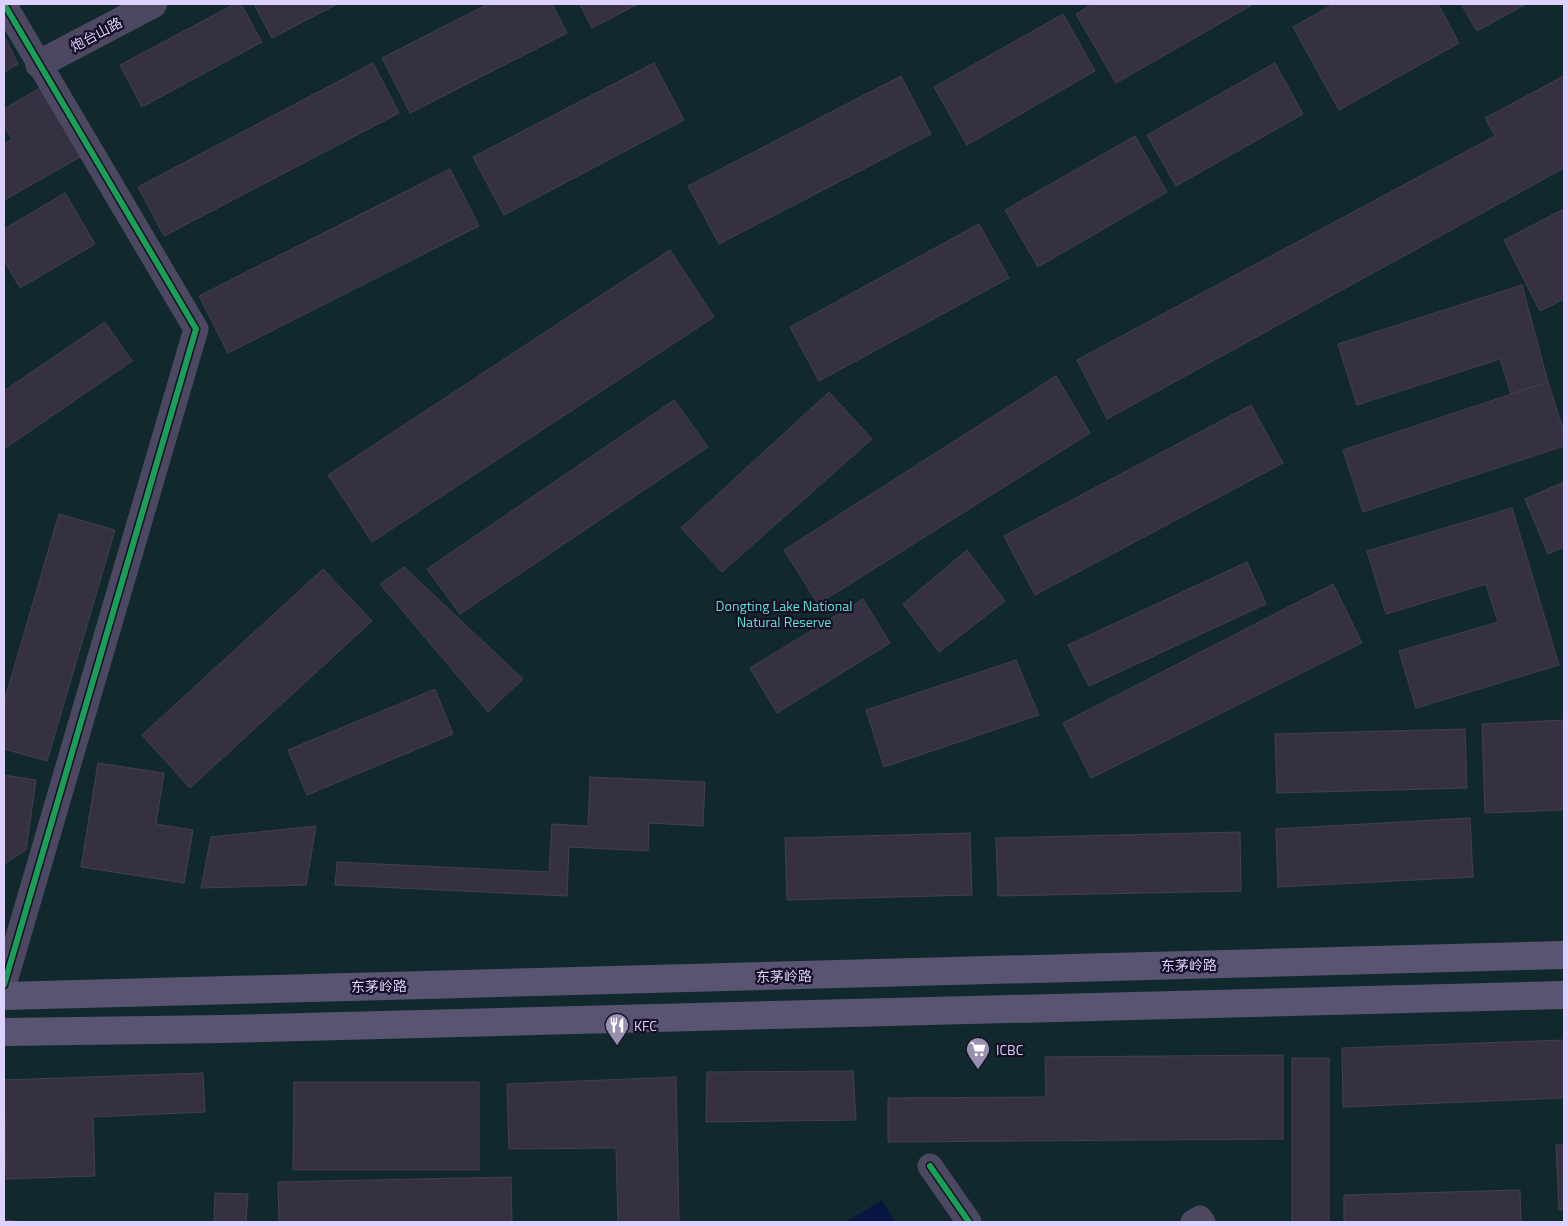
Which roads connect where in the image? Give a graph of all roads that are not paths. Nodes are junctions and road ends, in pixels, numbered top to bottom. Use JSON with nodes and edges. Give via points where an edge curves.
{"nodes":[{"id":1,"x":4,"y":4,"type":"edge"},
{"id":2,"x":153,"y":4,"type":"edge"},
{"id":3,"x":39,"y":64,"type":"junction"},
{"id":4,"x":1564,"y":956,"type":"edge"},
{"id":5,"x":4,"y":985,"type":"edge"},
{"id":6,"x":1564,"y":995,"type":"edge"},
{"id":7,"x":4,"y":996,"type":"edge"},
{"id":8,"x":4,"y":1032,"type":"edge"},
{"id":9,"x":930,"y":1166,"type":"dead end"},
{"id":10,"x":969,"y":1222,"type":"edge"},
{"id":11,"x":1193,"y":1222,"type":"edge"},
{"id":12,"x":1203,"y":1222,"type":"edge"}],
"edges":[{"from":1,"to":3,"type":"street"},
{"from":2,"to":3,"type":"street","name":"炮台山路"},
{"from":3,"to":5,"type":"street","via":[[196,329]]},
{"from":4,"to":7,"type":"main road","name":"东茅岭路"},
{"from":6,"to":8,"type":"main road"},
{"from":9,"to":10,"type":"street"},
{"from":11,"to":12,"type":"street","via":[[1200,1218]]}]}
